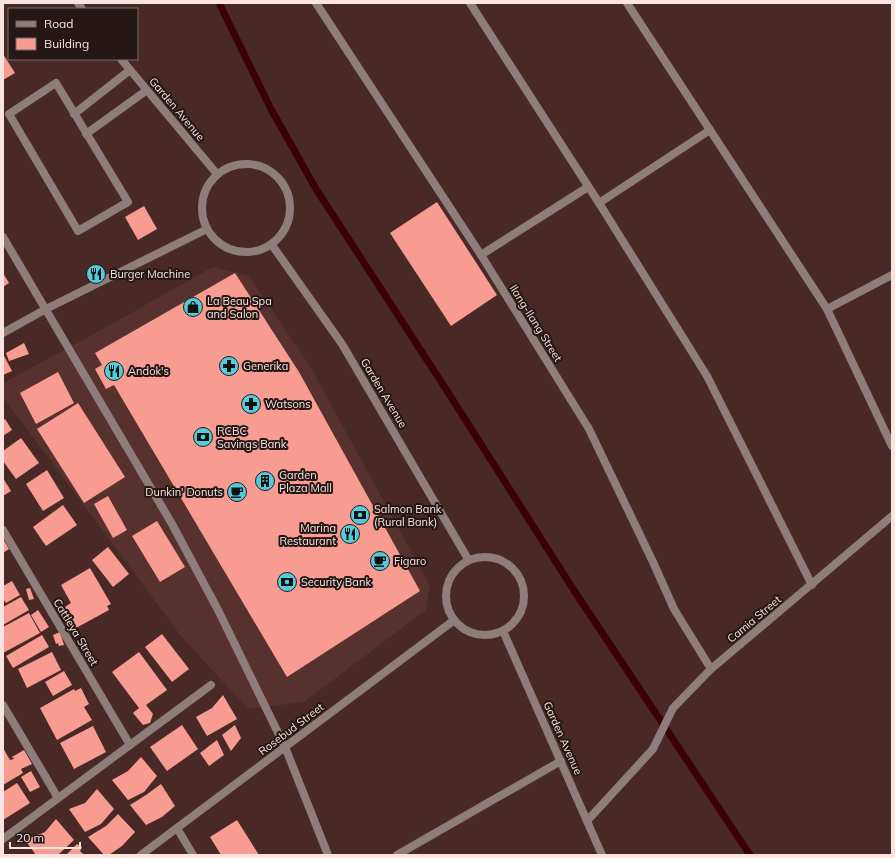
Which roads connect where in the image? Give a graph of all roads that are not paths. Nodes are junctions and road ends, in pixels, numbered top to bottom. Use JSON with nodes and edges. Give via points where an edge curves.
{"nodes":[{"id":1,"x":316,"y":3,"type":"edge"},
{"id":2,"x":470,"y":3,"type":"edge"},
{"id":3,"x":627,"y":3,"type":"edge"},
{"id":4,"x":122,"y":60,"type":"edge"},
{"id":5,"x":130,"y":70,"type":"junction"},
{"id":6,"x":147,"y":90,"type":"junction"},
{"id":7,"x":74,"y":114,"type":"junction"},
{"id":8,"x":710,"y":130,"type":"junction"},
{"id":9,"x":86,"y":134,"type":"junction"},
{"id":10,"x":217,"y":174,"type":"junction"},
{"id":11,"x":588,"y":187,"type":"junction"},
{"id":12,"x":599,"y":203,"type":"junction"},
{"id":13,"x":207,"y":229,"type":"junction"},
{"id":14,"x":3,"y":237,"type":"edge"},
{"id":15,"x":272,"y":245,"type":"junction"},
{"id":16,"x":481,"y":255,"type":"junction"},
{"id":17,"x":892,"y":275,"type":"edge"},
{"id":18,"x":46,"y":309,"type":"junction"},
{"id":19,"x":827,"y":310,"type":"junction"},
{"id":20,"x":3,"y":333,"type":"edge"},
{"id":21,"x":892,"y":446,"type":"edge"},
{"id":22,"x":892,"y":516,"type":"edge"},
{"id":23,"x":3,"y":530,"type":"edge"},
{"id":24,"x":468,"y":559,"type":"junction"},
{"id":25,"x":812,"y":585,"type":"junction"},
{"id":26,"x":453,"y":620,"type":"junction"},
{"id":27,"x":503,"y":631,"type":"junction"},
{"id":28,"x":711,"y":669,"type":"junction"},
{"id":29,"x":211,"y":685,"type":"dead end"},
{"id":30,"x":3,"y":705,"type":"edge"},
{"id":31,"x":130,"y":745,"type":"junction"},
{"id":32,"x":285,"y":747,"type":"junction"},
{"id":33,"x":560,"y":761,"type":"junction"},
{"id":34,"x":58,"y":798,"type":"junction"},
{"id":35,"x":587,"y":821,"type":"junction"},
{"id":36,"x":177,"y":828,"type":"junction"},
{"id":37,"x":3,"y":839,"type":"edge"},
{"id":38,"x":141,"y":855,"type":"edge"},
{"id":39,"x":193,"y":855,"type":"edge"},
{"id":40,"x":328,"y":855,"type":"edge"},
{"id":41,"x":397,"y":855,"type":"edge"},
{"id":42,"x":602,"y":855,"type":"edge"}],
"edges":[{"from":1,"to":16,"type":"street","name":"Ilang-Ilang Street"},
{"from":2,"to":11,"type":"street"},
{"from":3,"to":8,"type":"street"},
{"from":4,"to":5,"type":"street","name":"Garden Avenue"},
{"from":5,"to":6,"type":"street","name":"Garden Avenue"},
{"from":5,"to":7,"type":"street"},
{"from":6,"to":9,"type":"street"},
{"from":6,"to":10,"type":"street","name":"Garden Avenue"},
{"from":7,"to":9,"type":"street"},
{"from":7,"to":9,"type":"street","via":[[56,83],[9,114],[78,231],[128,202]]},
{"from":8,"to":12,"type":"street"},
{"from":8,"to":19,"type":"street"},
{"from":10,"to":13,"type":"street","via":[[202,198],[201,212]]},
{"from":10,"to":15,"type":"street","via":[[233,166],[250,164],[267,170],[281,181],[289,197],[290,215],[284,232]]},
{"from":11,"to":12,"type":"street"},
{"from":11,"to":16,"type":"street"},
{"from":12,"to":25,"type":"street","via":[[707,376]]},
{"from":13,"to":15,"type":"street","via":[[216,242],[234,251],[253,252]]},
{"from":13,"to":18,"type":"street"},
{"from":14,"to":18,"type":"street"},
{"from":15,"to":24,"type":"street","name":"Garden Avenue","via":[[342,344]]},
{"from":16,"to":28,"type":"street","name":"Ilang-Ilang Street","via":[[589,429],[674,610]]},
{"from":17,"to":19,"type":"street"},
{"from":18,"to":20,"type":"street"},
{"from":18,"to":32,"type":"street","via":[[179,538],[218,610]]},
{"from":19,"to":21,"type":"street"},
{"from":22,"to":25,"type":"street","name":"Camia Street"},
{"from":23,"to":31,"type":"street","name":"Cattleya Street"},
{"from":24,"to":26,"type":"street","via":[[454,570],[446,586],[446,604]]},
{"from":24,"to":27,"type":"street","via":[[483,556],[498,558],[511,566],[520,578],[524,592],[523,608],[515,621]]},
{"from":25,"to":28,"type":"street","name":"Camia Street"},
{"from":26,"to":27,"type":"street","via":[[464,630],[477,635]]},
{"from":26,"to":32,"type":"street","name":"Rosebud Street"},
{"from":27,"to":33,"type":"street","name":"Garden Avenue"},
{"from":28,"to":35,"type":"street","name":"Camia Street","via":[[673,708],[653,749]]},
{"from":29,"to":31,"type":"street"},
{"from":30,"to":34,"type":"street"},
{"from":31,"to":34,"type":"street"},
{"from":32,"to":36,"type":"street","name":"Rosebud Street"},
{"from":32,"to":40,"type":"street"},
{"from":33,"to":35,"type":"street","name":"Garden Avenue"},
{"from":33,"to":41,"type":"street"},
{"from":34,"to":37,"type":"street"},
{"from":35,"to":42,"type":"street","name":"Garden Avenue"},
{"from":36,"to":38,"type":"street","name":"Rosebud Street"},
{"from":36,"to":39,"type":"street"}]}
